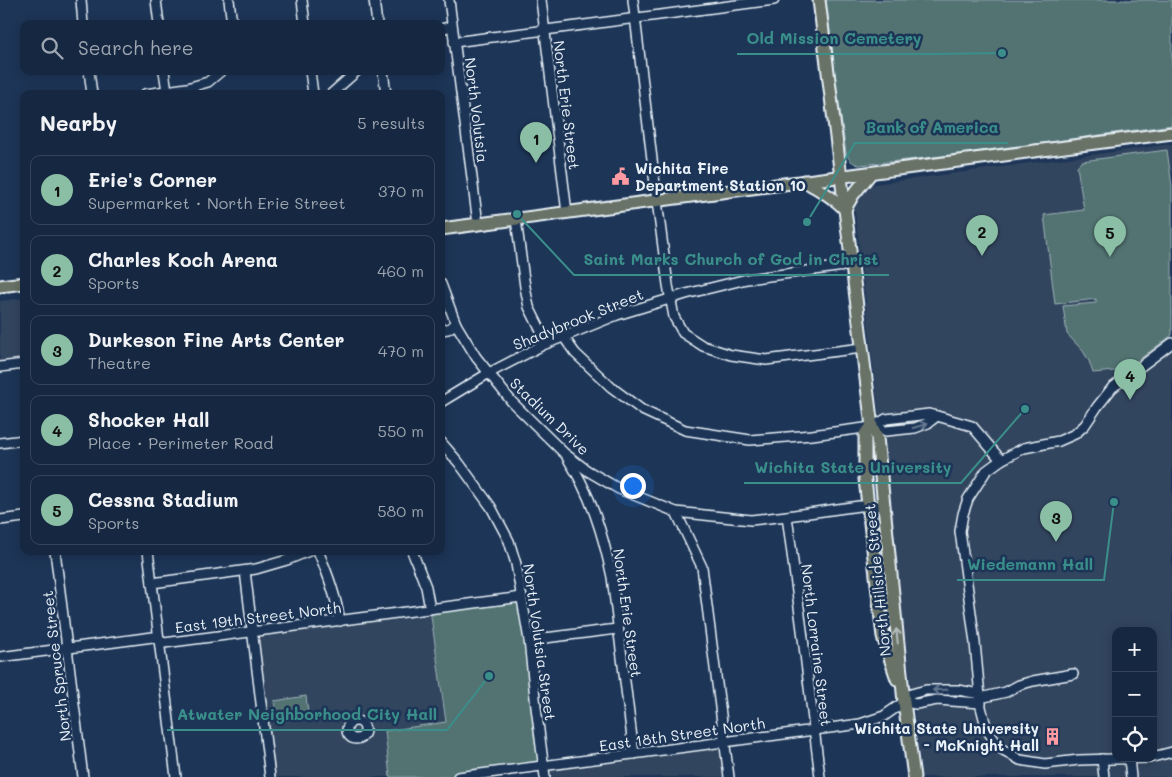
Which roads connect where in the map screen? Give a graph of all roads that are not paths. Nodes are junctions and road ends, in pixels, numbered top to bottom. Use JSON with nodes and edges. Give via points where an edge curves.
{"nodes":[{"id":1,"x":81,"y":0,"type":"edge"},
{"id":2,"x":156,"y":0,"type":"edge"},
{"id":3,"x":229,"y":0,"type":"edge"},
{"id":4,"x":302,"y":0,"type":"edge"},
{"id":5,"x":374,"y":0,"type":"edge"},
{"id":6,"x":449,"y":0,"type":"edge"},
{"id":7,"x":541,"y":0,"type":"edge"},
{"id":8,"x":633,"y":0,"type":"edge"},
{"id":9,"x":774,"y":0,"type":"edge"},
{"id":10,"x":819,"y":0,"type":"edge"},
{"id":11,"x":725,"y":3,"type":"edge"},
{"id":12,"x":635,"y":18,"type":"junction"},
{"id":13,"x":83,"y":20,"type":"edge"},
{"id":14,"x":158,"y":20,"type":"edge"},
{"id":15,"x":232,"y":20,"type":"edge"},
{"id":16,"x":304,"y":20,"type":"edge"},
{"id":17,"x":376,"y":20,"type":"edge"},
{"id":18,"x":452,"y":26,"type":"junction"},
{"id":19,"x":445,"y":28,"type":"edge"},
{"id":20,"x":544,"y":30,"type":"junction"},
{"id":21,"x":454,"y":42,"type":"junction"},
{"id":22,"x":90,"y":75,"type":"edge"},
{"id":23,"x":165,"y":75,"type":"edge"},
{"id":24,"x":216,"y":75,"type":"edge"},
{"id":25,"x":311,"y":75,"type":"edge"},
{"id":26,"x":353,"y":75,"type":"edge"},
{"id":27,"x":384,"y":75,"type":"edge"},
{"id":28,"x":91,"y":90,"type":"edge"},
{"id":29,"x":167,"y":90,"type":"edge"},
{"id":30,"x":174,"y":90,"type":"edge"},
{"id":31,"x":312,"y":90,"type":"edge"},
{"id":32,"x":336,"y":90,"type":"edge"},
{"id":33,"x":385,"y":90,"type":"edge"},
{"id":34,"x":1172,"y":133,"type":"edge"},
{"id":35,"x":871,"y":173,"type":"junction"},
{"id":36,"x":841,"y":177,"type":"junction"},
{"id":37,"x":804,"y":181,"type":"junction"},
{"id":38,"x":657,"y":201,"type":"junction"},
{"id":39,"x":845,"y":209,"type":"junction"},
{"id":40,"x":567,"y":213,"type":"junction"},
{"id":41,"x":516,"y":219,"type":"junction"},
{"id":42,"x":478,"y":224,"type":"junction"},
{"id":43,"x":445,"y":228,"type":"edge"},
{"id":44,"x":852,"y":265,"type":"junction"},
{"id":45,"x":20,"y":284,"type":"edge"},
{"id":46,"x":0,"y":286,"type":"edge"},
{"id":47,"x":445,"y":295,"type":"edge"},
{"id":48,"x":671,"y":298,"type":"junction"},
{"id":49,"x":456,"y":324,"type":"junction"},
{"id":50,"x":445,"y":329,"type":"edge"},
{"id":51,"x":564,"y":336,"type":"junction"},
{"id":52,"x":547,"y":343,"type":"junction"},
{"id":53,"x":1172,"y":344,"type":"edge"},
{"id":54,"x":862,"y":348,"type":"junction"},
{"id":55,"x":20,"y":364,"type":"edge"},
{"id":56,"x":0,"y":367,"type":"edge"},
{"id":57,"x":489,"y":373,"type":"junction"},
{"id":58,"x":445,"y":400,"type":"edge"},
{"id":59,"x":872,"y":427,"type":"junction"},
{"id":60,"x":20,"y":440,"type":"edge"},
{"id":61,"x":0,"y":443,"type":"edge"},
{"id":62,"x":445,"y":447,"type":"edge"},
{"id":63,"x":564,"y":453,"type":"junction"},
{"id":64,"x":1001,"y":460,"type":"junction"},
{"id":65,"x":868,"y":506,"type":"junction"},
{"id":66,"x":885,"y":506,"type":"junction"},
{"id":67,"x":676,"y":512,"type":"junction"},
{"id":68,"x":787,"y":516,"type":"junction"},
{"id":69,"x":20,"y":518,"type":"edge"},
{"id":70,"x":0,"y":520,"type":"edge"},
{"id":71,"x":55,"y":555,"type":"edge"},
{"id":72,"x":148,"y":555,"type":"edge"},
{"id":73,"x":299,"y":555,"type":"edge"},
{"id":74,"x":320,"y":555,"type":"edge"},
{"id":75,"x":414,"y":555,"type":"edge"},
{"id":76,"x":245,"y":571,"type":"junction"},
{"id":77,"x":152,"y":583,"type":"junction"},
{"id":78,"x":522,"y":597,"type":"junction"},
{"id":79,"x":430,"y":608,"type":"junction"},
{"id":80,"x":340,"y":621,"type":"junction"},
{"id":81,"x":617,"y":629,"type":"junction"},
{"id":82,"x":253,"y":632,"type":"junction"},
{"id":83,"x":159,"y":640,"type":"junction"},
{"id":84,"x":529,"y":640,"type":"junction"},
{"id":85,"x":67,"y":648,"type":"junction"},
{"id":86,"x":0,"y":657,"type":"edge"},
{"id":87,"x":1072,"y":674,"type":"dead end"},
{"id":88,"x":980,"y":699,"type":"junction"},
{"id":89,"x":904,"y":702,"type":"junction"},
{"id":90,"x":814,"y":730,"type":"junction"},
{"id":91,"x":724,"y":742,"type":"junction"},
{"id":92,"x":1172,"y":752,"type":"edge"},
{"id":93,"x":634,"y":754,"type":"junction"},
{"id":94,"x":1157,"y":756,"type":"edge"},
{"id":95,"x":1102,"y":759,"type":"junction"},
{"id":96,"x":1112,"y":759,"type":"edge"},
{"id":97,"x":1130,"y":762,"type":"edge"},
{"id":98,"x":544,"y":766,"type":"junction"},
{"id":99,"x":83,"y":777,"type":"edge"},
{"id":100,"x":176,"y":777,"type":"edge"},
{"id":101,"x":270,"y":777,"type":"edge"},
{"id":102,"x":458,"y":777,"type":"edge"},
{"id":103,"x":545,"y":777,"type":"edge"},
{"id":104,"x":729,"y":777,"type":"edge"},
{"id":105,"x":820,"y":777,"type":"edge"},
{"id":106,"x":914,"y":777,"type":"edge"},
{"id":107,"x":1104,"y":777,"type":"edge"},
{"id":108,"x":1131,"y":777,"type":"edge"}],
"edges":[{"from":1,"to":13,"type":"street"},
{"from":2,"to":14,"type":"street"},
{"from":3,"to":15,"type":"street"},
{"from":4,"to":16,"type":"street"},
{"from":5,"to":17,"type":"street"},
{"from":6,"to":18,"type":"street","name":"North Volutsia"},
{"from":7,"to":20,"type":"street","name":"North Erie Street"},
{"from":8,"to":12,"type":"street"},
{"from":9,"to":11,"type":"street"},
{"from":10,"to":36,"type":"main road","name":"North Hillside Street"},
{"from":11,"to":12,"type":"street"},
{"from":12,"to":20,"type":"street"},
{"from":12,"to":38,"type":"street"},
{"from":18,"to":19,"type":"street"},
{"from":18,"to":21,"type":"street","name":"North Volutsia"},
{"from":20,"to":21,"type":"street"},
{"from":20,"to":40,"type":"street","name":"North Erie Street"},
{"from":21,"to":42,"type":"street","name":"North Volutsia"},
{"from":22,"to":28,"type":"street"},
{"from":23,"to":29,"type":"street"},
{"from":24,"to":30,"type":"street","via":[[208,82]]},
{"from":25,"to":31,"type":"street"},
{"from":26,"to":32,"type":"street"},
{"from":27,"to":33,"type":"street"},
{"from":34,"to":35,"type":"main road"},
{"from":35,"to":36,"type":"main road"},
{"from":35,"to":39,"type":"main road"},
{"from":36,"to":37,"type":"main road"},
{"from":36,"to":39,"type":"main road","name":"North Hillside Street"},
{"from":37,"to":38,"type":"main road"},
{"from":37,"to":39,"type":"main road","via":[[837,200]]},
{"from":38,"to":40,"type":"main road"},
{"from":38,"to":48,"type":"street"},
{"from":39,"to":44,"type":"main road","name":"North Hillside Street"},
{"from":40,"to":41,"type":"main road"},
{"from":41,"to":42,"type":"main road"},
{"from":41,"to":52,"type":"street","via":[[524,287],[529,307]]},
{"from":42,"to":43,"type":"main road"},
{"from":44,"to":48,"type":"street","name":"Shadybrook Street","via":[[747,279]]},
{"from":44,"to":54,"type":"main road","name":"North Hillside Street"},
{"from":45,"to":46,"type":"main road"},
{"from":47,"to":49,"type":"street"},
{"from":48,"to":51,"type":"street","name":"Shadybrook Street"},
{"from":48,"to":54,"type":"street","via":[[674,317],[683,333],[703,346],[731,355],[766,360]]},
{"from":49,"to":50,"type":"street"},
{"from":49,"to":57,"type":"street","name":"Stadium Drive"},
{"from":51,"to":52,"type":"street","name":"Shadybrook Street"},
{"from":51,"to":59,"type":"street","via":[[575,353],[611,387],[642,410],[685,430],[750,440]]},
{"from":52,"to":57,"type":"street","name":"Shadybrook Street"},
{"from":53,"to":64,"type":"street","via":[[1112,388],[1085,426],[1075,434],[1059,441],[1024,448]]},
{"from":54,"to":59,"type":"main road","name":"North Hillside Street"},
{"from":55,"to":56,"type":"street"},
{"from":57,"to":58,"type":"street","name":"Shadybrook Street"},
{"from":57,"to":63,"type":"street","name":"Stadium Drive","via":[[512,402]]},
{"from":59,"to":64,"type":"street","via":[[886,431],[915,428],[937,416],[972,426]]},
{"from":59,"to":65,"type":"main road","name":"North Hillside Street","via":[[865,434]]},
{"from":59,"to":66,"type":"main road","name":"North Hillside Street","via":[[877,437]]},
{"from":60,"to":61,"type":"street"},
{"from":62,"to":78,"type":"street","name":"North Volutsia Street","via":[[491,506],[509,541]]},
{"from":63,"to":67,"type":"street","name":"Stadium Drive","via":[[619,489]]},
{"from":63,"to":81,"type":"street","name":"North Erie Street","via":[[596,516],[612,577]]},
{"from":64,"to":88,"type":"street","via":[[986,471],[968,499],[960,532]]},
{"from":65,"to":66,"type":"street","name":"Stadium Drive"},
{"from":65,"to":68,"type":"street","name":"Stadium Drive"},
{"from":65,"to":89,"type":"main road","name":"North Hillside Street","via":[[883,637]]},
{"from":89,"to":66,"type":"main road","name":"North Hillside Street","one_way":true},
{"from":67,"to":68,"type":"street","name":"Stadium Drive","via":[[750,520]]},
{"from":67,"to":91,"type":"street","via":[[702,567]]},
{"from":68,"to":90,"type":"street","name":"North Lorraine Street"},
{"from":69,"to":70,"type":"street"},
{"from":71,"to":85,"type":"street","name":"North Spruce Street"},
{"from":72,"to":77,"type":"street"},
{"from":73,"to":76,"type":"street"},
{"from":74,"to":80,"type":"street","via":[[329,574]]},
{"from":75,"to":79,"type":"street"},
{"from":76,"to":77,"type":"street"},
{"from":76,"to":82,"type":"street"},
{"from":77,"to":83,"type":"street"},
{"from":78,"to":79,"type":"street","name":"East 19th Street North"},
{"from":78,"to":84,"type":"street","name":"North Volutsia Street"},
{"from":79,"to":80,"type":"street","name":"East 19th Street North"},
{"from":80,"to":82,"type":"street","name":"East 19th Street North"},
{"from":81,"to":84,"type":"street"},
{"from":81,"to":93,"type":"street","name":"North Erie Street"},
{"from":82,"to":83,"type":"street","name":"East 19th Street North","via":[[164,643]]},
{"from":82,"to":101,"type":"street"},
{"from":83,"to":85,"type":"street","name":"East 19th Street North","via":[[153,637]]},
{"from":83,"to":100,"type":"street"},
{"from":84,"to":98,"type":"street","name":"North Volutsia Street"},
{"from":85,"to":86,"type":"street","name":"East 19th Street North"},
{"from":85,"to":99,"type":"street","name":"North Spruce Street"},
{"from":87,"to":88,"type":"street","via":[[1033,680]]},
{"from":88,"to":89,"type":"street"},
{"from":88,"to":95,"type":"street","via":[[987,730],[1000,748],[1020,760],[1045,764]]},
{"from":89,"to":90,"type":"street","name":"East 18th Street North","via":[[884,716],[860,724]]},
{"from":89,"to":106,"type":"main road","name":"North Hillside Street"},
{"from":90,"to":91,"type":"street","name":"East 18th Street North"},
{"from":90,"to":105,"type":"street","name":"North Lorraine Street"},
{"from":91,"to":93,"type":"street","name":"East 18th Street North"},
{"from":91,"to":104,"type":"street"},
{"from":92,"to":94,"type":"street"},
{"from":93,"to":98,"type":"street","name":"East 18th Street North"},
{"from":95,"to":96,"type":"street"},
{"from":95,"to":107,"type":"street"},
{"from":97,"to":108,"type":"street"},
{"from":98,"to":102,"type":"street","name":"East 18th Street North"},
{"from":98,"to":103,"type":"street","name":"North Volutsia Street"}]}
